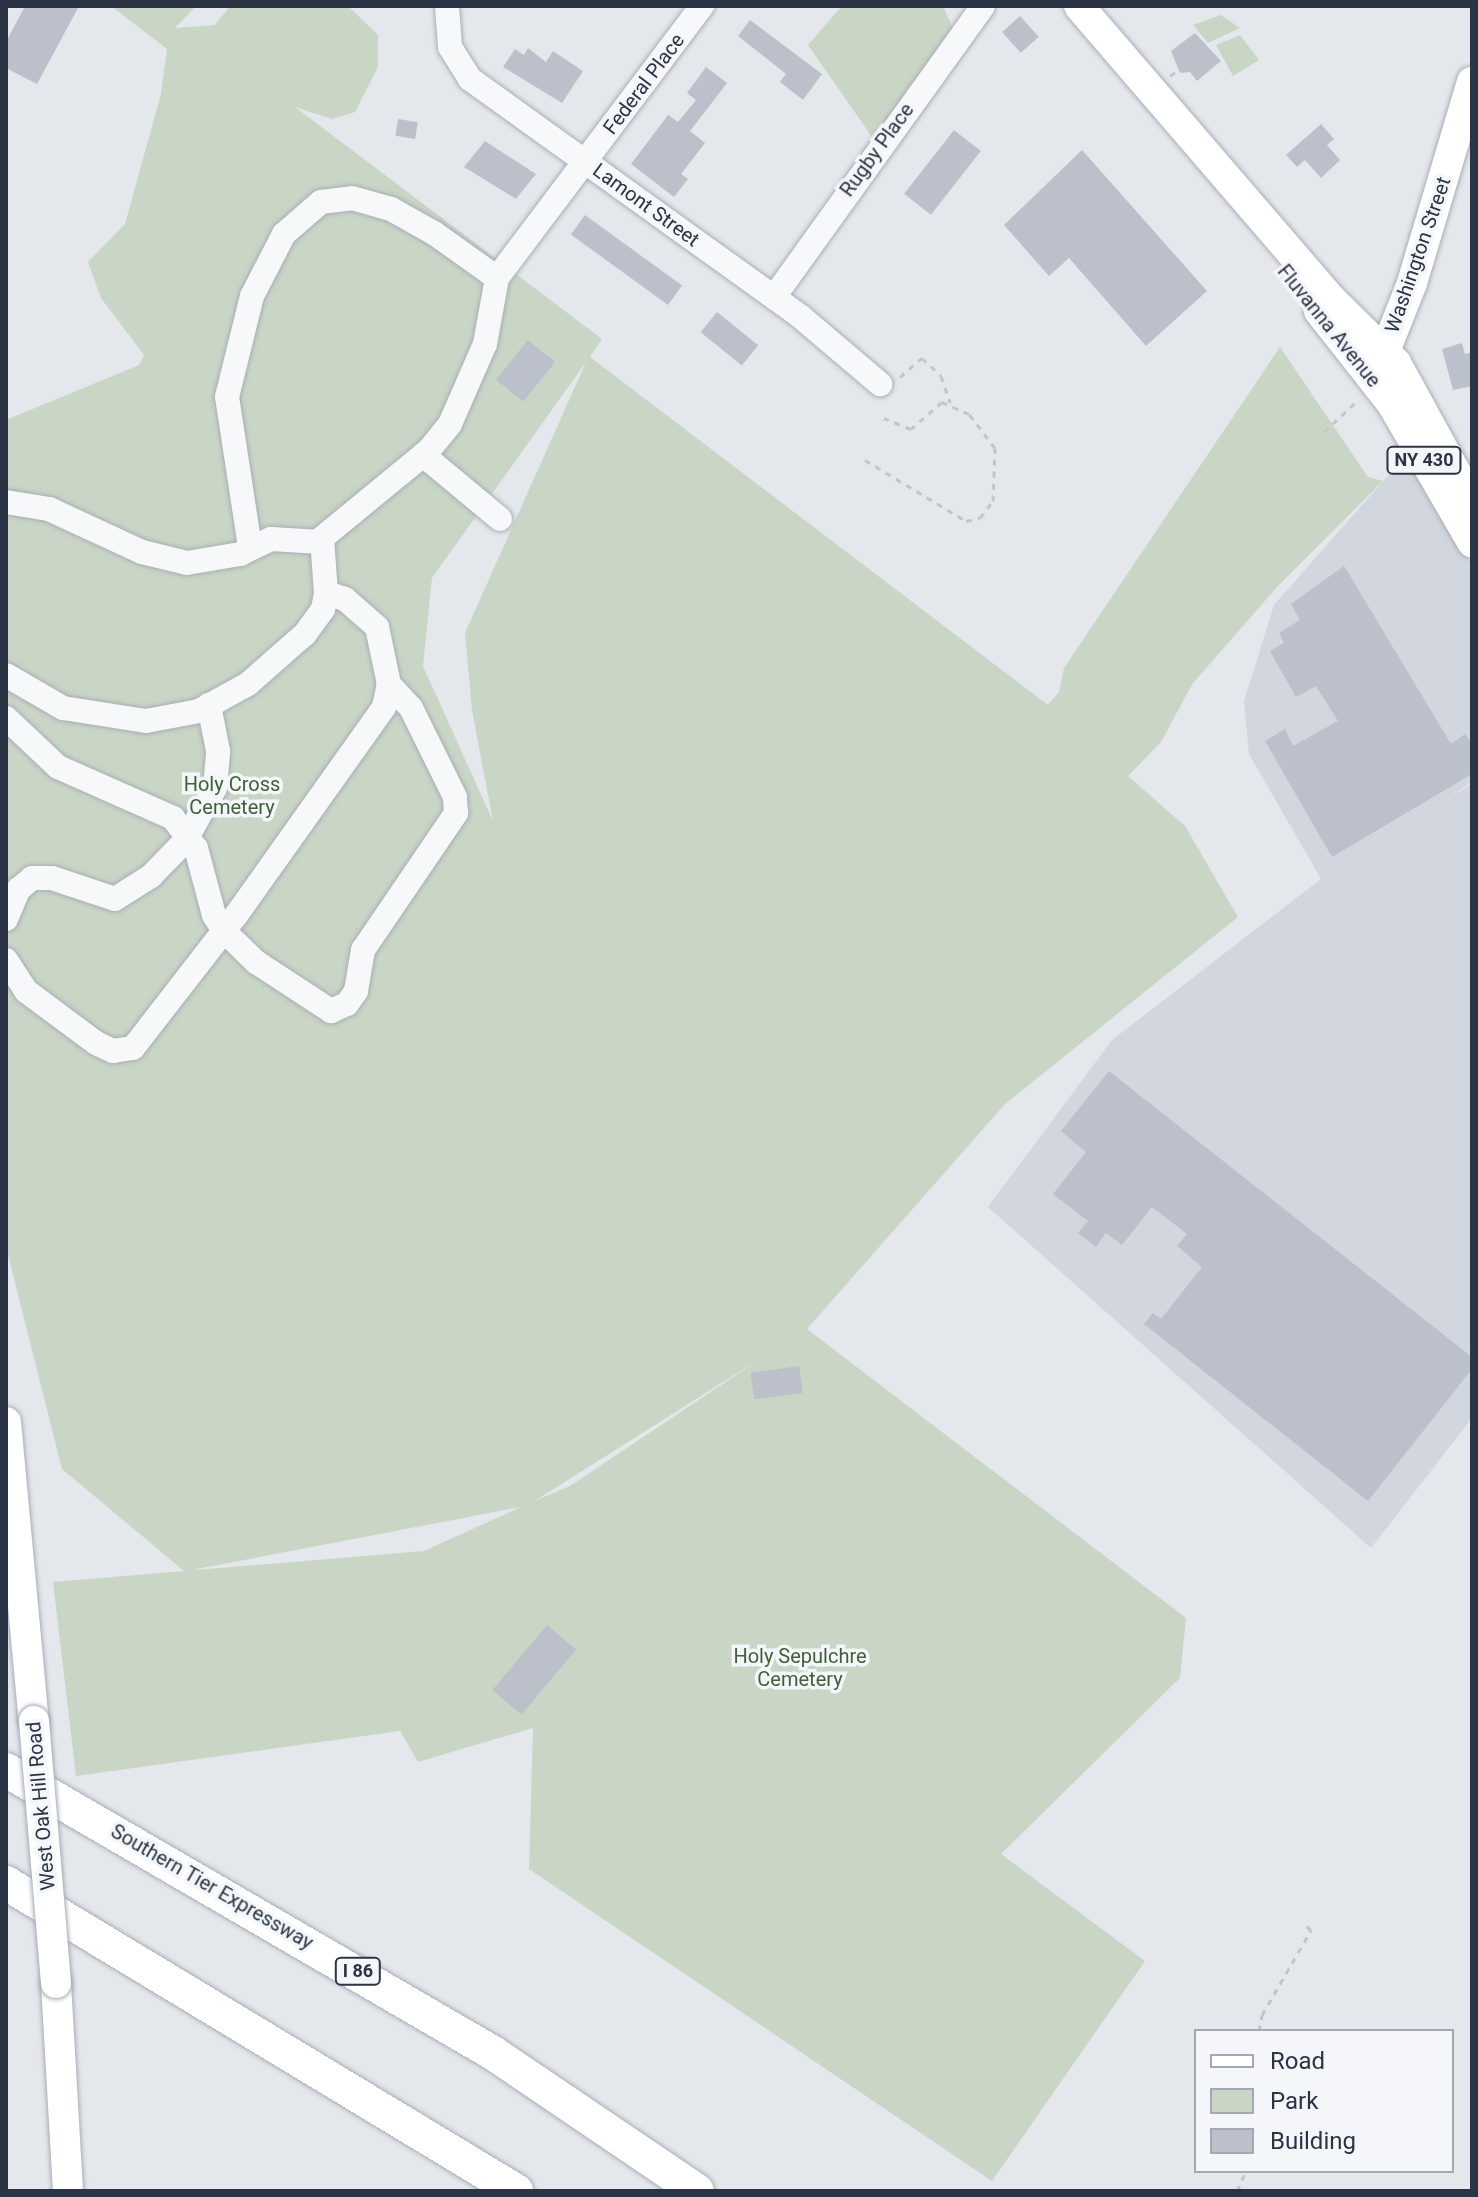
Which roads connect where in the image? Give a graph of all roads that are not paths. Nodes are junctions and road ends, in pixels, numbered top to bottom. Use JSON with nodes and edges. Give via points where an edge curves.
{"nodes":[{"id":1,"x":447,"y":6,"type":"edge"},
{"id":2,"x":702,"y":6,"type":"edge"},
{"id":3,"x":983,"y":6,"type":"edge"},
{"id":4,"x":1079,"y":6,"type":"edge"},
{"id":5,"x":1472,"y":82,"type":"edge"},
{"id":6,"x":586,"y":162,"type":"junction"},
{"id":7,"x":501,"y":272,"type":"junction"},
{"id":8,"x":774,"y":297,"type":"junction"},
{"id":9,"x":1379,"y":366,"type":"junction"},
{"id":10,"x":886,"y":385,"type":"road end"},
{"id":11,"x":423,"y":455,"type":"junction"},
{"id":12,"x":6,"y":502,"type":"edge"},
{"id":13,"x":1472,"y":502,"type":"edge"},
{"id":14,"x":500,"y":519,"type":"dead end"},
{"id":15,"x":321,"y":542,"type":"junction"},
{"id":16,"x":1472,"y":542,"type":"edge"},
{"id":17,"x":250,"y":547,"type":"junction"},
{"id":18,"x":326,"y":593,"type":"junction"},
{"id":19,"x":6,"y":675,"type":"edge"},
{"id":20,"x":389,"y":684,"type":"junction"},
{"id":21,"x":209,"y":705,"type":"junction"},
{"id":22,"x":6,"y":718,"type":"edge"},
{"id":23,"x":188,"y":835,"type":"junction"},
{"id":24,"x":6,"y":919,"type":"edge"},
{"id":25,"x":224,"y":931,"type":"junction"},
{"id":26,"x":6,"y":960,"type":"edge"},
{"id":27,"x":6,"y":1422,"type":"edge"},
{"id":28,"x":6,"y":1770,"type":"edge"},
{"id":29,"x":6,"y":1883,"type":"edge"},
{"id":30,"x":68,"y":2191,"type":"edge"},
{"id":31,"x":516,"y":2191,"type":"edge"},
{"id":32,"x":697,"y":2191,"type":"edge"}],
"edges":[{"from":1,"to":6,"type":"street","name":"Lamont Street","via":[[450,47],[470,79]]},
{"from":2,"to":6,"type":"street","name":"Federal Place"},
{"from":3,"to":8,"type":"street","name":"Rugby Place"},
{"from":4,"to":9,"type":"main road","name":"Fluvanna Avenue","via":[[1347,317]]},
{"from":5,"to":9,"type":"main road","name":"Washington Street","via":[[1412,283]]},
{"from":6,"to":7,"type":"street","name":"Federal Place"},
{"from":6,"to":8,"type":"street","name":"Lamont Street"},
{"from":7,"to":11,"type":"street","via":[[472,381],[450,424]]},
{"from":7,"to":17,"type":"street","via":[[391,209],[352,198],[321,202],[284,234],[252,296],[227,397]]},
{"from":8,"to":10,"type":"street","name":"Lamont Street"},
{"from":9,"to":13,"type":"main road","name":"Fluvanna Avenue","number":"NY 430","via":[[1396,363]]},
{"from":9,"to":16,"type":"main road","name":"Fluvanna Avenue","number":"NY 430"},
{"from":11,"to":14,"type":"street"},
{"from":11,"to":15,"type":"street"},
{"from":12,"to":17,"type":"street","via":[[49,509],[142,552],[187,563],[240,554]]},
{"from":15,"to":17,"type":"street","via":[[271,539]]},
{"from":15,"to":18,"type":"street","via":[[328,570]]},
{"from":18,"to":20,"type":"street","via":[[369,616]]},
{"from":18,"to":21,"type":"street","via":[[323,609],[305,634],[248,684]]},
{"from":19,"to":21,"type":"street","via":[[63,708],[104,718],[146,721]]},
{"from":20,"to":25,"type":"street","via":[[384,707]]},
{"from":20,"to":25,"type":"street","via":[[411,708],[455,797],[456,813],[363,950],[352,997],[339,1010],[323,1008],[256,962]]},
{"from":21,"to":23,"type":"street","via":[[218,751],[215,788]]},
{"from":22,"to":23,"type":"street","via":[[58,767],[164,812]]},
{"from":23,"to":24,"type":"street","via":[[151,876],[123,896],[115,899],[39,876],[19,889]]},
{"from":23,"to":25,"type":"street"},
{"from":25,"to":26,"type":"street","via":[[133,1048],[113,1051],[26,991]]},
{"from":27,"to":30,"type":"main road","name":"West Oak Hill Road","bridge":true,"via":[[56,1983]]},
{"from":28,"to":32,"type":"highway","name":"Southern Tier Expressway","number":"I 86","via":[[466,2037]]},
{"from":29,"to":31,"type":"highway"}]}
